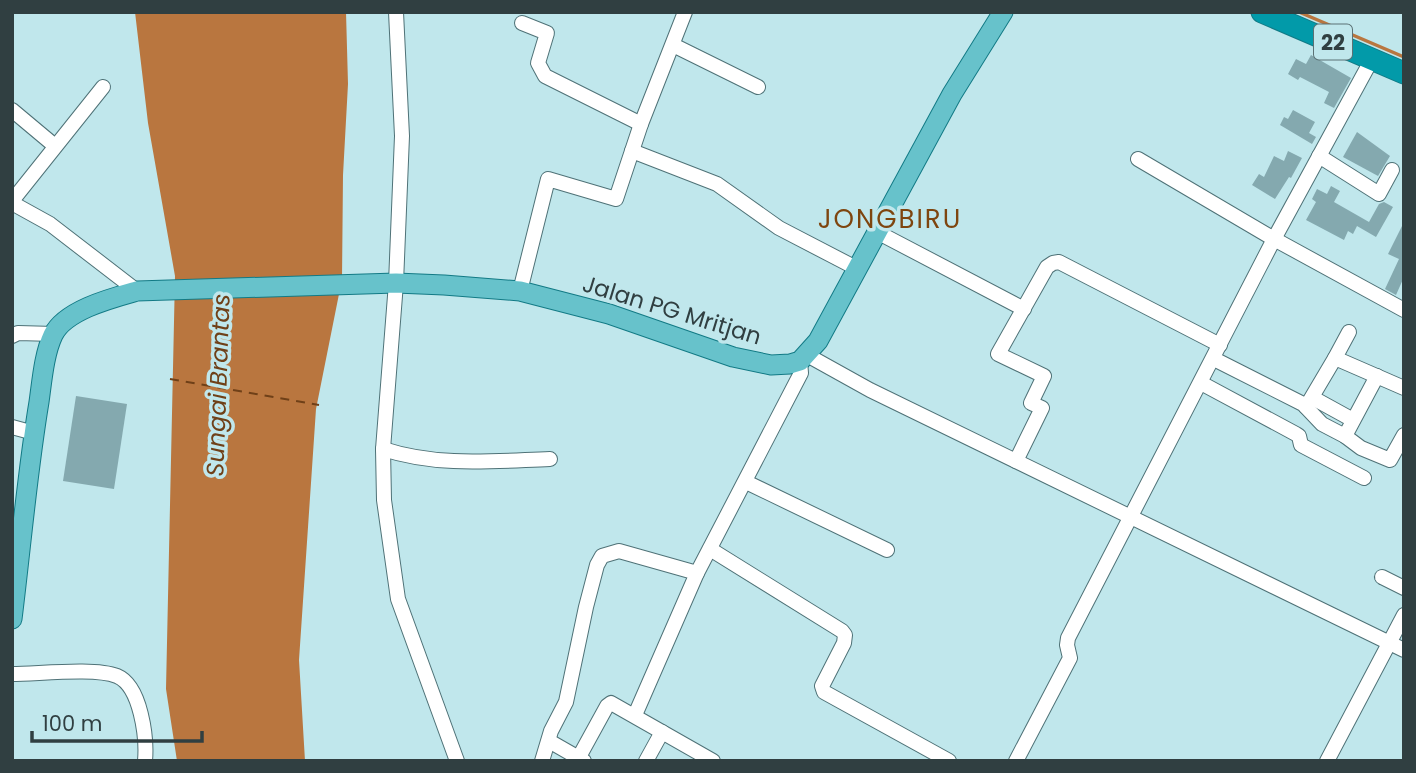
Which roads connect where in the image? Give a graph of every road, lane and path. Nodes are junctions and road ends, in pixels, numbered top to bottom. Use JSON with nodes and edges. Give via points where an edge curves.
{"nodes":[{"id":1,"x":396,"y":12,"type":"edge"},
{"id":2,"x":685,"y":12,"type":"edge"},
{"id":3,"x":1003,"y":12,"type":"edge"},
{"id":4,"x":1262,"y":12,"type":"edge"},
{"id":5,"x":522,"y":23,"type":"dead end"},
{"id":6,"x":673,"y":46,"type":"junction"},
{"id":7,"x":1372,"y":59,"type":"junction"},
{"id":8,"x":1404,"y":73,"type":"edge"},
{"id":9,"x":103,"y":87,"type":"dead end"},
{"id":10,"x":758,"y":87,"type":"dead end"},
{"id":11,"x":12,"y":110,"type":"edge"},
{"id":12,"x":641,"y":124,"type":"junction"},
{"id":13,"x":55,"y":146,"type":"junction"},
{"id":14,"x":632,"y":151,"type":"junction"},
{"id":15,"x":1319,"y":156,"type":"junction"},
{"id":16,"x":1138,"y":159,"type":"dead end"},
{"id":17,"x":1392,"y":170,"type":"dead end"},
{"id":18,"x":12,"y":202,"type":"edge"},
{"id":19,"x":877,"y":232,"type":"junction"},
{"id":20,"x":1274,"y":239,"type":"junction"},
{"id":21,"x":856,"y":268,"type":"junction"},
{"id":22,"x":391,"y":283,"type":"junction"},
{"id":23,"x":136,"y":291,"type":"junction"},
{"id":24,"x":520,"y":292,"type":"junction"},
{"id":25,"x":1024,"y":309,"type":"junction"},
{"id":26,"x":1404,"y":310,"type":"edge"},
{"id":27,"x":1349,"y":332,"type":"dead end"},
{"id":28,"x":54,"y":334,"type":"junction"},
{"id":29,"x":12,"y":336,"type":"edge"},
{"id":30,"x":1220,"y":345,"type":"junction"},
{"id":31,"x":804,"y":358,"type":"junction"},
{"id":32,"x":1335,"y":358,"type":"junction"},
{"id":33,"x":1214,"y":359,"type":"junction"},
{"id":34,"x":1377,"y":376,"type":"junction"},
{"id":35,"x":1201,"y":383,"type":"junction"},
{"id":36,"x":1404,"y":388,"type":"edge"},
{"id":37,"x":1309,"y":402,"type":"junction"},
{"id":38,"x":1353,"y":420,"type":"junction"},
{"id":39,"x":12,"y":427,"type":"edge"},
{"id":40,"x":34,"y":433,"type":"junction"},
{"id":41,"x":1404,"y":435,"type":"edge"},
{"id":42,"x":1345,"y":436,"type":"junction"},
{"id":43,"x":383,"y":449,"type":"junction"},
{"id":44,"x":550,"y":459,"type":"dead end"},
{"id":45,"x":1016,"y":461,"type":"junction"},
{"id":46,"x":1364,"y":478,"type":"dead end"},
{"id":47,"x":746,"y":482,"type":"junction"},
{"id":48,"x":1131,"y":517,"type":"junction"},
{"id":49,"x":710,"y":549,"type":"junction"},
{"id":50,"x":887,"y":551,"type":"dead end"},
{"id":51,"x":697,"y":573,"type":"junction"},
{"id":52,"x":1382,"y":577,"type":"dead end"},
{"id":53,"x":1404,"y":588,"type":"edge"},
{"id":54,"x":1404,"y":615,"type":"edge"},
{"id":55,"x":12,"y":619,"type":"edge"},
{"id":56,"x":1389,"y":643,"type":"junction"},
{"id":57,"x":1404,"y":650,"type":"edge"},
{"id":58,"x":12,"y":674,"type":"edge"},
{"id":59,"x":635,"y":715,"type":"junction"},
{"id":60,"x":662,"y":733,"type":"junction"},
{"id":61,"x":549,"y":741,"type":"junction"},
{"id":62,"x":582,"y":759,"type":"edge"},
{"id":63,"x":145,"y":761,"type":"edge"},
{"id":64,"x":457,"y":761,"type":"edge"},
{"id":65,"x":542,"y":761,"type":"edge"},
{"id":66,"x":646,"y":761,"type":"edge"},
{"id":67,"x":713,"y":761,"type":"edge"},
{"id":68,"x":949,"y":761,"type":"edge"},
{"id":69,"x":1016,"y":761,"type":"edge"},
{"id":70,"x":1327,"y":761,"type":"edge"}],
"edges":[{"from":1,"to":22,"type":"street","via":[[402,136]]},
{"from":2,"to":6,"type":"street"},
{"from":3,"to":19,"type":"main road","via":[[951,94]]},
{"from":4,"to":7,"type":"highway","number":"22"},
{"from":5,"to":12,"type":"street","via":[[547,33],[538,63],[545,76]]},
{"from":6,"to":10,"type":"street"},
{"from":6,"to":12,"type":"street"},
{"from":7,"to":8,"type":"highway","number":"22"},
{"from":7,"to":15,"type":"street"},
{"from":9,"to":13,"type":"street"},
{"from":11,"to":13,"type":"street"},
{"from":12,"to":14,"type":"street"},
{"from":13,"to":18,"type":"street"},
{"from":14,"to":21,"type":"street","via":[[717,184],[779,228]]},
{"from":14,"to":24,"type":"street","via":[[616,199],[548,179]]},
{"from":15,"to":17,"type":"street","via":[[1379,194]]},
{"from":15,"to":20,"type":"street"},
{"from":16,"to":20,"type":"street"},
{"from":18,"to":23,"type":"street"},
{"from":19,"to":21,"type":"main road"},
{"from":19,"to":25,"type":"street"},
{"from":20,"to":26,"type":"street"},
{"from":20,"to":30,"type":"street"},
{"from":21,"to":31,"type":"main road","via":[[818,341]]},
{"from":22,"to":23,"type":"main road","name":"Jalan PG Mritjan"},
{"from":22,"to":24,"type":"main road","name":"Jalan PG Mritjan"},
{"from":22,"to":43,"type":"street"},
{"from":23,"to":28,"type":"main road","name":"Jalan PG Mritjan","via":[[79,312]]},
{"from":24,"to":31,"type":"main road","name":"Jalan PG Mritjan","via":[[609,314],[733,357],[771,365]]},
{"from":25,"to":30,"type":"street","via":[[1047,267],[1059,262]]},
{"from":25,"to":45,"type":"street","via":[[999,354],[1044,376],[1031,403],[1042,408]]},
{"from":27,"to":32,"type":"street"},
{"from":28,"to":29,"type":"street"},
{"from":28,"to":40,"type":"main road"},
{"from":30,"to":33,"type":"street"},
{"from":31,"to":45,"type":"street"},
{"from":31,"to":47,"type":"street","via":[[801,373]]},
{"from":32,"to":34,"type":"street"},
{"from":32,"to":37,"type":"street"},
{"from":33,"to":35,"type":"street"},
{"from":33,"to":37,"type":"street"},
{"from":34,"to":36,"type":"street"},
{"from":34,"to":38,"type":"street"},
{"from":35,"to":46,"type":"street","via":[[1296,434],[1301,445]]},
{"from":35,"to":48,"type":"street"},
{"from":37,"to":38,"type":"street"},
{"from":37,"to":42,"type":"street","via":[[1322,424]]},
{"from":38,"to":42,"type":"street"},
{"from":39,"to":40,"type":"street"},
{"from":40,"to":55,"type":"main road"},
{"from":41,"to":42,"type":"street","via":[[1390,460]]},
{"from":43,"to":44,"type":"street","via":[[454,462]]},
{"from":43,"to":64,"type":"street","via":[[384,500],[398,599]]},
{"from":45,"to":48,"type":"street"},
{"from":47,"to":49,"type":"street"},
{"from":47,"to":50,"type":"street"},
{"from":48,"to":56,"type":"street"},
{"from":48,"to":69,"type":"street","via":[[1068,638],[1070,658]]},
{"from":49,"to":51,"type":"street"},
{"from":49,"to":68,"type":"street","via":[[842,631],[844,643],[822,686],[824,692]]},
{"from":51,"to":59,"type":"street"},
{"from":51,"to":61,"type":"street","via":[[619,551],[602,556],[566,702]]},
{"from":52,"to":53,"type":"street"},
{"from":54,"to":56,"type":"street"},
{"from":56,"to":57,"type":"street"},
{"from":56,"to":70,"type":"street"},
{"from":58,"to":63,"type":"street","via":[[105,673],[120,677],[144,722]]},
{"from":59,"to":60,"type":"street"},
{"from":59,"to":62,"type":"street","via":[[614,704],[607,706]]},
{"from":60,"to":66,"type":"street"},
{"from":60,"to":67,"type":"street"},
{"from":61,"to":62,"type":"street"},
{"from":61,"to":65,"type":"street"}]}
